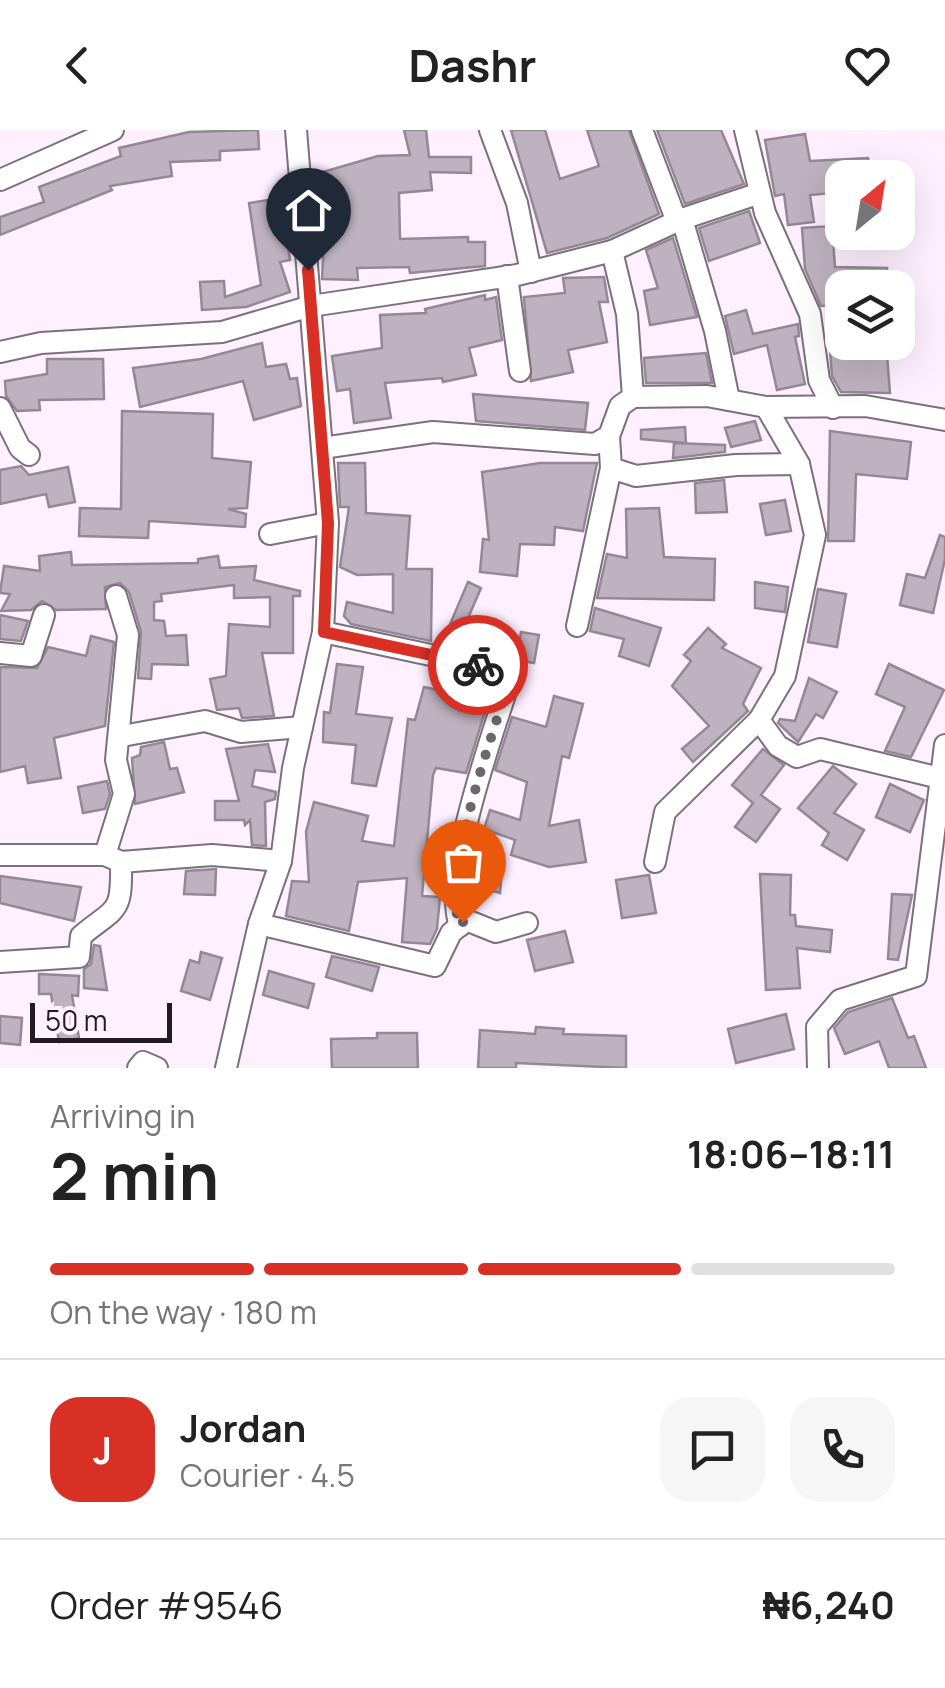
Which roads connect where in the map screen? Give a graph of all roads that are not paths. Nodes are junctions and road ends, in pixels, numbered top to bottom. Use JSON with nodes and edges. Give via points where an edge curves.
{"nodes":[{"id":1,"x":113,"y":130,"type":"edge"},
{"id":2,"x":296,"y":130,"type":"edge"},
{"id":3,"x":490,"y":130,"type":"edge"},
{"id":4,"x":642,"y":130,"type":"edge"},
{"id":5,"x":744,"y":130,"type":"edge"},
{"id":6,"x":0,"y":180,"type":"edge"},
{"id":7,"x":760,"y":193,"type":"junction"},
{"id":8,"x":679,"y":221,"type":"junction"},
{"id":9,"x":612,"y":252,"type":"junction"},
{"id":10,"x":531,"y":272,"type":"junction"},
{"id":11,"x":507,"y":276,"type":"junction"},
{"id":12,"x":311,"y":306,"type":"junction"},
{"id":13,"x":0,"y":352,"type":"edge"},
{"id":14,"x":520,"y":371,"type":"dead end"},
{"id":15,"x":819,"y":380,"type":"junction"},
{"id":16,"x":633,"y":397,"type":"junction"},
{"id":17,"x":728,"y":400,"type":"junction"},
{"id":18,"x":766,"y":406,"type":"junction"},
{"id":19,"x":806,"y":406,"type":"junction"},
{"id":20,"x":0,"y":408,"type":"edge"},
{"id":21,"x":834,"y":408,"type":"junction"},
{"id":22,"x":945,"y":420,"type":"edge"},
{"id":23,"x":609,"y":436,"type":"junction"},
{"id":24,"x":322,"y":448,"type":"junction"},
{"id":25,"x":29,"y":455,"type":"dead end"},
{"id":26,"x":799,"y":464,"type":"junction"},
{"id":27,"x":611,"y":468,"type":"junction"},
{"id":28,"x":328,"y":523,"type":"junction"},
{"id":29,"x":270,"y":534,"type":"dead end"},
{"id":30,"x":116,"y":596,"type":"dead end"},
{"id":31,"x":44,"y":616,"type":"dead end"},
{"id":32,"x":576,"y":626,"type":"dead end"},
{"id":33,"x":324,"y":632,"type":"junction"},
{"id":34,"x":0,"y":652,"type":"edge"},
{"id":35,"x":758,"y":720,"type":"junction"},
{"id":36,"x":302,"y":727,"type":"junction"},
{"id":37,"x":122,"y":736,"type":"junction"},
{"id":38,"x":945,"y":745,"type":"edge"},
{"id":39,"x":940,"y":778,"type":"junction"},
{"id":40,"x":0,"y":855,"type":"edge"},
{"id":41,"x":113,"y":858,"type":"junction"},
{"id":42,"x":281,"y":861,"type":"junction"},
{"id":43,"x":655,"y":862,"type":"dead end"},
{"id":44,"x":527,"y":922,"type":"dead end"},
{"id":45,"x":259,"y":924,"type":"junction"},
{"id":46,"x":460,"y":926,"type":"junction"},
{"id":47,"x":0,"y":962,"type":"edge"},
{"id":48,"x":138,"y":1068,"type":"edge"},
{"id":49,"x":157,"y":1068,"type":"edge"},
{"id":50,"x":226,"y":1068,"type":"edge"},
{"id":51,"x":818,"y":1068,"type":"edge"}],
"edges":[{"from":1,"to":6,"type":"street"},
{"from":2,"to":12,"type":"street"},
{"from":3,"to":10,"type":"street","via":[[517,203]]},
{"from":4,"to":8,"type":"street"},
{"from":5,"to":7,"type":"street"},
{"from":7,"to":8,"type":"street"},
{"from":7,"to":15,"type":"street","via":[[810,314]]},
{"from":8,"to":9,"type":"street"},
{"from":8,"to":17,"type":"street","via":[[715,331]]},
{"from":9,"to":10,"type":"street"},
{"from":9,"to":16,"type":"street","via":[[628,314]]},
{"from":10,"to":11,"type":"street"},
{"from":11,"to":12,"type":"street"},
{"from":11,"to":14,"type":"street"},
{"from":12,"to":13,"type":"street","via":[[222,332],[41,343]]},
{"from":12,"to":24,"type":"street"},
{"from":15,"to":19,"type":"street"},
{"from":15,"to":21,"type":"street"},
{"from":16,"to":17,"type":"street"},
{"from":16,"to":23,"type":"street","via":[[620,406]]},
{"from":17,"to":18,"type":"street"},
{"from":18,"to":19,"type":"street"},
{"from":18,"to":26,"type":"street"},
{"from":19,"to":21,"type":"street"},
{"from":20,"to":25,"type":"street"},
{"from":21,"to":22,"type":"street","via":[[865,406]]},
{"from":23,"to":24,"type":"street","via":[[595,444],[433,432]]},
{"from":23,"to":27,"type":"street"},
{"from":24,"to":28,"type":"street"},
{"from":26,"to":27,"type":"street","via":[[636,476]]},
{"from":26,"to":35,"type":"street","via":[[815,535],[785,676]]},
{"from":27,"to":32,"type":"street"},
{"from":28,"to":29,"type":"street"},
{"from":28,"to":33,"type":"street"},
{"from":30,"to":37,"type":"street","via":[[128,635]]},
{"from":31,"to":34,"type":"street","via":[[31,656]]},
{"from":33,"to":36,"type":"street"},
{"from":33,"to":46,"type":"street","via":[[503,671],[510,679],[470,811],[456,902]]},
{"from":35,"to":39,"type":"street","via":[[778,746],[797,757],[820,749]]},
{"from":35,"to":43,"type":"street","via":[[665,812]]},
{"from":36,"to":37,"type":"street","via":[[240,732],[205,721]]},
{"from":36,"to":42,"type":"street"},
{"from":37,"to":41,"type":"street","via":[[116,760],[124,794]]},
{"from":38,"to":39,"type":"street"},
{"from":39,"to":51,"type":"street","via":[[916,976],[840,1000],[816,1027]]},
{"from":40,"to":41,"type":"street"},
{"from":41,"to":42,"type":"street"},
{"from":41,"to":47,"type":"street","via":[[122,897],[106,923],[81,936],[79,957]]},
{"from":42,"to":45,"type":"street"},
{"from":44,"to":46,"type":"street","via":[[496,932],[466,920]]},
{"from":45,"to":46,"type":"street","via":[[436,966]]},
{"from":45,"to":50,"type":"street"},
{"from":48,"to":49,"type":"street","via":[[142,1062]]}]}
